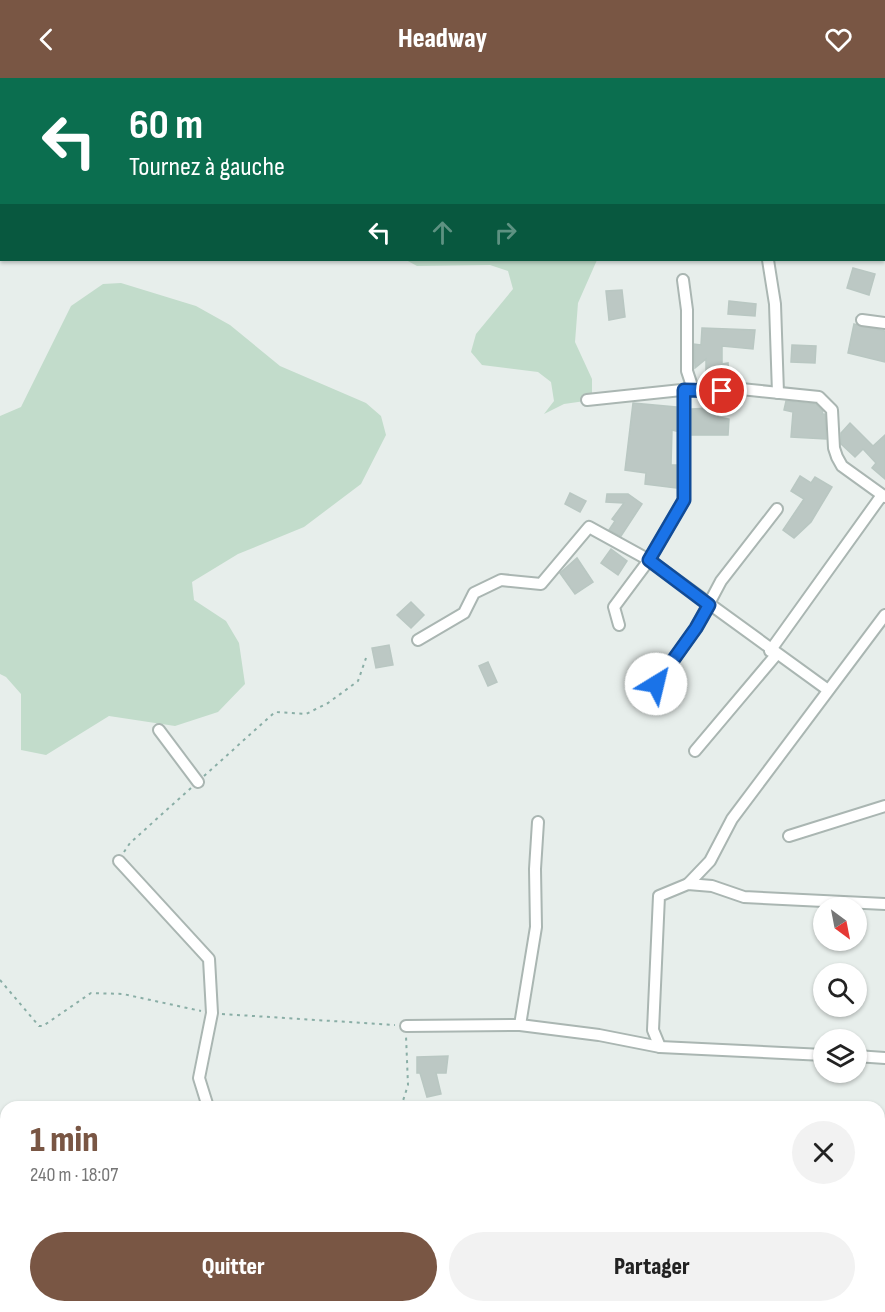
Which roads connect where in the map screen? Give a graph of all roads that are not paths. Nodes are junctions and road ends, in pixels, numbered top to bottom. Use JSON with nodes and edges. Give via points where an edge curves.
{"nodes":[{"id":1,"x":768,"y":261,"type":"edge"},
{"id":2,"x":683,"y":280,"type":"dead end"},
{"id":3,"x":862,"y":320,"type":"dead end"},
{"id":4,"x":885,"y":324,"type":"edge"},
{"id":5,"x":689,"y":389,"type":"junction"},
{"id":6,"x":777,"y":393,"type":"junction"},
{"id":7,"x":587,"y":400,"type":"dead end"},
{"id":8,"x":883,"y":496,"type":"edge"},
{"id":9,"x":777,"y":509,"type":"dead end"},
{"id":10,"x":649,"y":560,"type":"junction"},
{"id":11,"x":709,"y":605,"type":"junction"},
{"id":12,"x":883,"y":621,"type":"edge"},
{"id":13,"x":619,"y":625,"type":"dead end"},
{"id":14,"x":418,"y":640,"type":"dead end"},
{"id":15,"x":773,"y":653,"type":"junction"},
{"id":16,"x":656,"y":684,"type":"dead end"},
{"id":17,"x":828,"y":690,"type":"junction"},
{"id":18,"x":159,"y":730,"type":"dead end"},
{"id":19,"x":695,"y":751,"type":"dead end"},
{"id":20,"x":198,"y":782,"type":"road end"},
{"id":21,"x":885,"y":806,"type":"edge"},
{"id":22,"x":538,"y":822,"type":"dead end"},
{"id":23,"x":789,"y":836,"type":"dead end"},
{"id":24,"x":119,"y":861,"type":"road end"},
{"id":25,"x":688,"y":884,"type":"junction"},
{"id":26,"x":885,"y":903,"type":"edge"},
{"id":27,"x":520,"y":1025,"type":"junction"},
{"id":28,"x":406,"y":1026,"type":"road end"},
{"id":29,"x":660,"y":1047,"type":"junction"},
{"id":30,"x":813,"y":1054,"type":"edge"},
{"id":31,"x":867,"y":1057,"type":"edge"},
{"id":32,"x":885,"y":1058,"type":"edge"},
{"id":33,"x":206,"y":1101,"type":"edge"}],
"edges":[{"from":1,"to":6,"type":"street","via":[[775,304]]},
{"from":2,"to":5,"type":"street"},
{"from":3,"to":4,"type":"street"},
{"from":5,"to":6,"type":"street"},
{"from":5,"to":7,"type":"street"},
{"from":5,"to":10,"type":"street","via":[[684,500]]},
{"from":6,"to":8,"type":"street","via":[[819,397],[826,402],[832,410],[837,458]]},
{"from":8,"to":15,"type":"street"},
{"from":9,"to":11,"type":"street","via":[[721,581]]},
{"from":10,"to":11,"type":"street"},
{"from":10,"to":13,"type":"street","via":[[614,607]]},
{"from":10,"to":14,"type":"street","via":[[589,527],[541,584],[501,580],[474,593],[464,613]]},
{"from":11,"to":15,"type":"street"},
{"from":11,"to":16,"type":"street"},
{"from":12,"to":17,"type":"street"},
{"from":15,"to":17,"type":"street"},
{"from":15,"to":19,"type":"street"},
{"from":17,"to":25,"type":"street","via":[[732,819],[710,861]]},
{"from":18,"to":20,"type":"street"},
{"from":21,"to":23,"type":"street"},
{"from":22,"to":27,"type":"street","via":[[536,927]]},
{"from":24,"to":33,"type":"street","via":[[209,959],[212,1013],[199,1078]]},
{"from":25,"to":26,"type":"street","via":[[711,886],[744,897]]},
{"from":25,"to":29,"type":"street","via":[[659,896],[653,1030]]},
{"from":27,"to":28,"type":"street"},
{"from":27,"to":29,"type":"street"},
{"from":29,"to":30,"type":"street"},
{"from":31,"to":32,"type":"street"}]}
